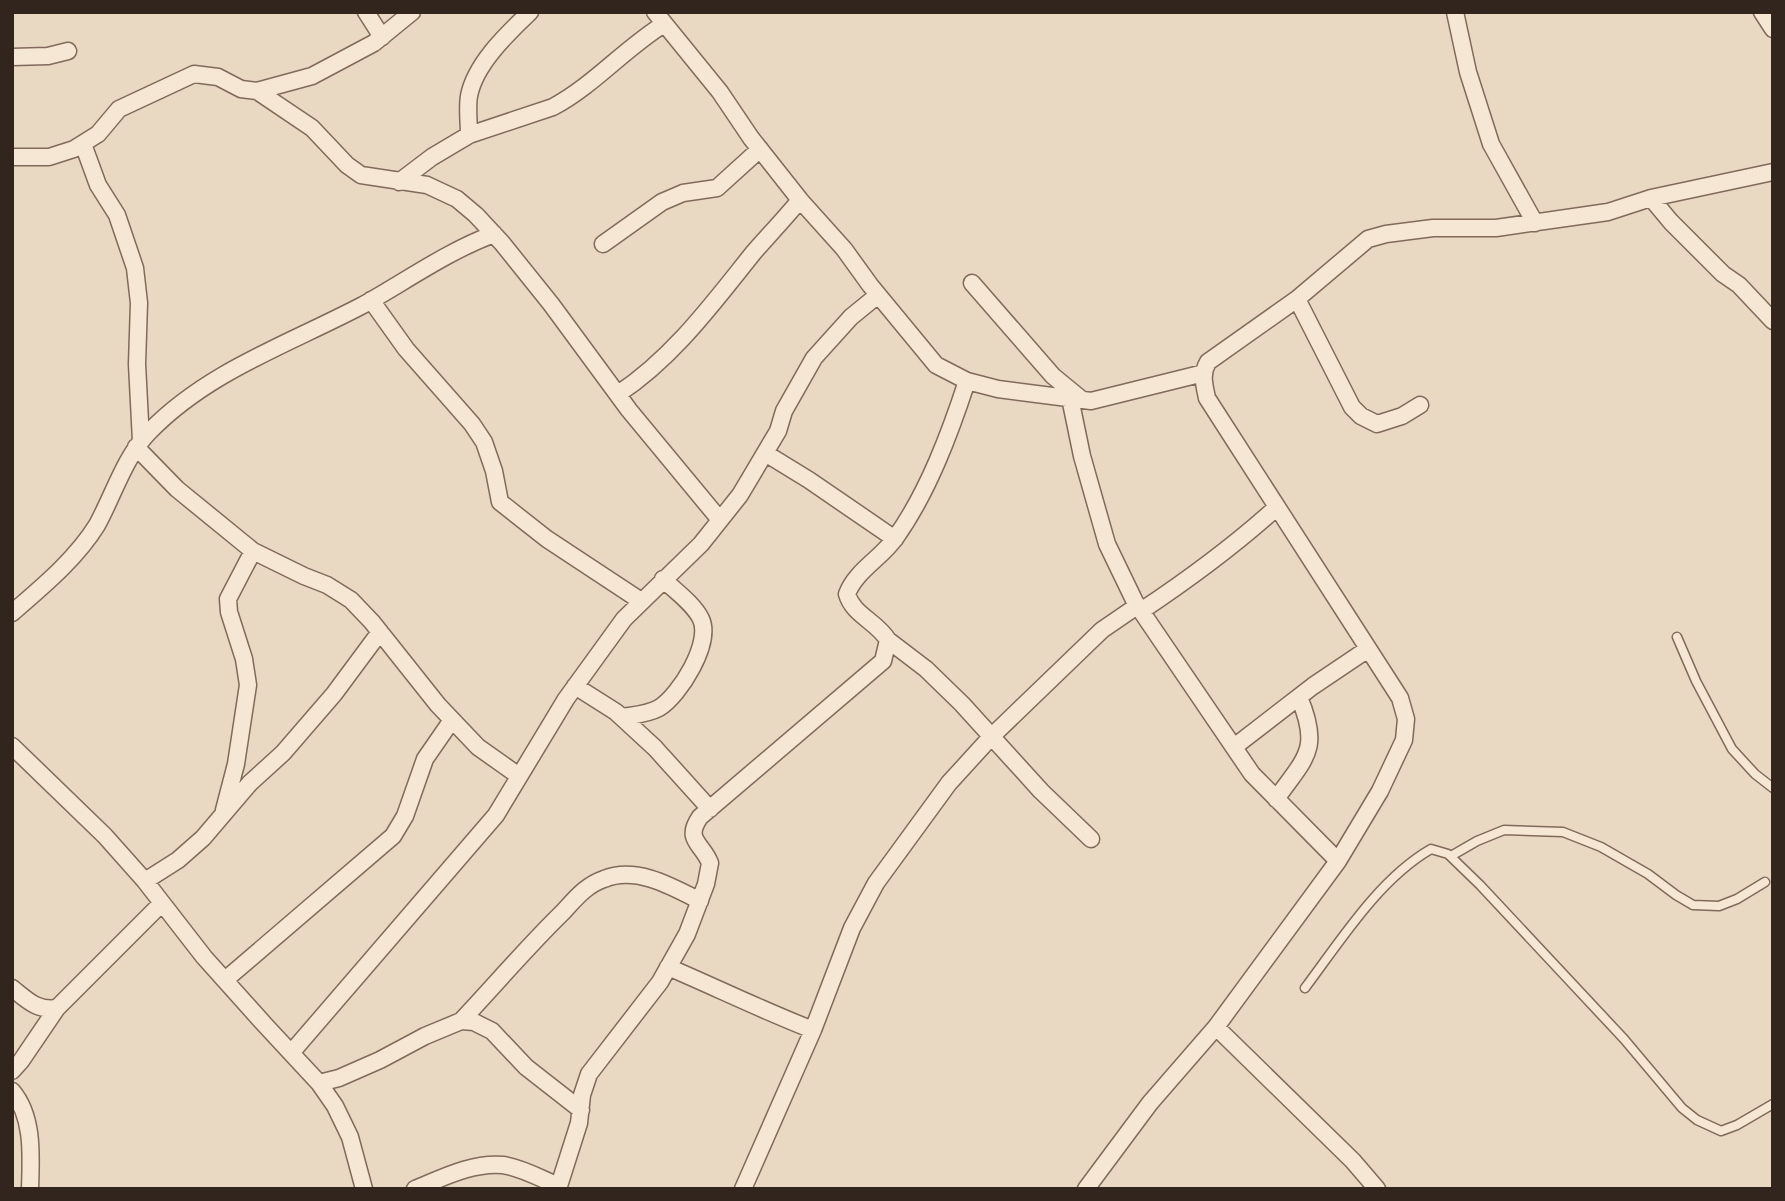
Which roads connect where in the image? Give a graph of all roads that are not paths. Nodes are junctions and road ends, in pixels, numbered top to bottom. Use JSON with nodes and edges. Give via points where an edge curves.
{"nodes":[{"id":1,"x":366,"y":12,"type":"edge"},
{"id":2,"x":412,"y":12,"type":"edge"},
{"id":3,"x":530,"y":12,"type":"edge"},
{"id":4,"x":1455,"y":12,"type":"edge"},
{"id":5,"x":1762,"y":12,"type":"edge"},
{"id":6,"x":660,"y":18,"type":"edge"},
{"id":7,"x":1773,"y":29,"type":"edge"},
{"id":8,"x":382,"y":37,"type":"junction"},
{"id":9,"x":68,"y":51,"type":"dead end"},
{"id":10,"x":12,"y":57,"type":"edge"},
{"id":11,"x":257,"y":91,"type":"junction"},
{"id":12,"x":469,"y":135,"type":"junction"},
{"id":13,"x":83,"y":144,"type":"junction"},
{"id":14,"x":760,"y":149,"type":"junction"},
{"id":15,"x":12,"y":157,"type":"edge"},
{"id":16,"x":1773,"y":172,"type":"edge"},
{"id":17,"x":399,"y":182,"type":"junction"},
{"id":18,"x":1651,"y":198,"type":"junction"},
{"id":19,"x":800,"y":200,"type":"junction"},
{"id":20,"x":1535,"y":223,"type":"junction"},
{"id":21,"x":494,"y":234,"type":"junction"},
{"id":22,"x":603,"y":244,"type":"dead end"},
{"id":23,"x":972,"y":283,"type":"dead end"},
{"id":24,"x":878,"y":295,"type":"junction"},
{"id":25,"x":1297,"y":299,"type":"junction"},
{"id":26,"x":371,"y":300,"type":"junction"},
{"id":27,"x":1773,"y":321,"type":"edge"},
{"id":28,"x":1204,"y":373,"type":"junction"},
{"id":29,"x":967,"y":381,"type":"junction"},
{"id":30,"x":618,"y":394,"type":"junction"},
{"id":31,"x":1075,"y":399,"type":"junction"},
{"id":32,"x":1420,"y":405,"type":"dead end"},
{"id":33,"x":138,"y":444,"type":"junction"},
{"id":34,"x":765,"y":453,"type":"junction"},
{"id":35,"x":1277,"y":507,"type":"junction"},
{"id":36,"x":720,"y":520,"type":"junction"},
{"id":37,"x":895,"y":538,"type":"junction"},
{"id":38,"x":253,"y":551,"type":"junction"},
{"id":39,"x":663,"y":579,"type":"junction"},
{"id":40,"x":641,"y":601,"type":"junction"},
{"id":41,"x":1139,"y":608,"type":"junction"},
{"id":42,"x":12,"y":613,"type":"edge"},
{"id":43,"x":380,"y":632,"type":"junction"},
{"id":44,"x":1677,"y":637,"type":"dead end"},
{"id":45,"x":888,"y":640,"type":"junction"},
{"id":46,"x":1368,"y":649,"type":"junction"},
{"id":47,"x":575,"y":686,"type":"junction"},
{"id":48,"x":1299,"y":697,"type":"junction"},
{"id":49,"x":622,"y":718,"type":"junction"},
{"id":50,"x":452,"y":720,"type":"junction"},
{"id":51,"x":991,"y":737,"type":"junction"},
{"id":52,"x":12,"y":746,"type":"edge"},
{"id":53,"x":1234,"y":747,"type":"junction"},
{"id":54,"x":519,"y":776,"type":"junction"},
{"id":55,"x":1773,"y":788,"type":"edge"},
{"id":56,"x":1276,"y":799,"type":"junction"},
{"id":57,"x":710,"y":809,"type":"junction"},
{"id":58,"x":223,"y":815,"type":"junction"},
{"id":59,"x":1091,"y":839,"type":"dead end"},
{"id":60,"x":1451,"y":856,"type":"junction"},
{"id":61,"x":1338,"y":861,"type":"junction"},
{"id":62,"x":145,"y":881,"type":"junction"},
{"id":63,"x":1765,"y":882,"type":"dead end"},
{"id":64,"x":699,"y":901,"type":"junction"},
{"id":65,"x":162,"y":903,"type":"junction"},
{"id":66,"x":668,"y":967,"type":"junction"},
{"id":67,"x":225,"y":980,"type":"junction"},
{"id":68,"x":12,"y":988,"type":"edge"},
{"id":69,"x":1305,"y":988,"type":"dead end"},
{"id":70,"x":57,"y":1008,"type":"junction"},
{"id":71,"x":461,"y":1021,"type":"junction"},
{"id":72,"x":1216,"y":1027,"type":"junction"},
{"id":73,"x":813,"y":1030,"type":"junction"},
{"id":74,"x":291,"y":1053,"type":"junction"},
{"id":75,"x":12,"y":1071,"type":"edge"},
{"id":76,"x":319,"y":1083,"type":"junction"},
{"id":77,"x":12,"y":1091,"type":"edge"},
{"id":78,"x":1773,"y":1104,"type":"edge"},
{"id":79,"x":581,"y":1110,"type":"junction"},
{"id":80,"x":559,"y":1188,"type":"edge"},
{"id":81,"x":30,"y":1189,"type":"edge"},
{"id":82,"x":364,"y":1189,"type":"edge"},
{"id":83,"x":415,"y":1189,"type":"edge"},
{"id":84,"x":743,"y":1189,"type":"edge"},
{"id":85,"x":1086,"y":1189,"type":"edge"},
{"id":86,"x":1377,"y":1189,"type":"edge"}],
"edges":[{"from":1,"to":8,"type":"street"},
{"from":2,"to":8,"type":"street"},
{"from":3,"to":12,"type":"street","via":[[483,63],[474,81],[469,96]]},
{"from":4,"to":20,"type":"street","via":[[1491,144]]},
{"from":5,"to":7,"type":"street"},
{"from":6,"to":12,"type":"street","via":[[590,85],[566,100]]},
{"from":6,"to":14,"type":"street"},
{"from":8,"to":11,"type":"street","via":[[312,76]]},
{"from":9,"to":10,"type":"street"},
{"from":11,"to":13,"type":"street","via":[[194,74],[119,109]]},
{"from":11,"to":17,"type":"street","via":[[312,128],[361,175]]},
{"from":12,"to":17,"type":"street"},
{"from":13,"to":15,"type":"street","via":[[48,158]]},
{"from":13,"to":33,"type":"street","via":[[98,185],[117,215],[135,268]]},
{"from":14,"to":19,"type":"street"},
{"from":14,"to":22,"type":"street","via":[[717,188],[683,193],[662,202]]},
{"from":16,"to":18,"type":"street"},
{"from":17,"to":21,"type":"street","via":[[427,185],[457,200]]},
{"from":18,"to":20,"type":"street","via":[[1608,212]]},
{"from":18,"to":27,"type":"street"},
{"from":19,"to":24,"type":"street"},
{"from":19,"to":30,"type":"street","via":[[679,341],[636,383]]},
{"from":20,"to":25,"type":"street","via":[[1433,228],[1368,239]]},
{"from":21,"to":26,"type":"street","via":[[467,244]]},
{"from":21,"to":30,"type":"street"},
{"from":23,"to":31,"type":"street"},
{"from":24,"to":29,"type":"street","via":[[936,365]]},
{"from":24,"to":34,"type":"street","via":[[814,358]]},
{"from":25,"to":28,"type":"street","via":[[1208,362]]},
{"from":25,"to":32,"type":"street","via":[[1352,407],[1361,416],[1377,424]]},
{"from":26,"to":33,"type":"street","via":[[211,381]]},
{"from":26,"to":40,"type":"street","via":[[484,442],[500,502]]},
{"from":28,"to":31,"type":"street","via":[[1091,401]]},
{"from":28,"to":35,"type":"street","via":[[1207,397]]},
{"from":29,"to":31,"type":"street"},
{"from":29,"to":37,"type":"street","via":[[950,433]]},
{"from":30,"to":36,"type":"street"},
{"from":31,"to":41,"type":"street","via":[[1082,456],[1107,544]]},
{"from":33,"to":38,"type":"street","via":[[177,488]]},
{"from":33,"to":42,"type":"street","via":[[96,526],[60,570]]},
{"from":34,"to":36,"type":"street"},
{"from":34,"to":37,"type":"street"},
{"from":35,"to":41,"type":"street","via":[[1192,578]]},
{"from":35,"to":46,"type":"street"},
{"from":36,"to":39,"type":"street"},
{"from":37,"to":45,"type":"street","via":[[857,576],[847,594],[850,604]]},
{"from":38,"to":43,"type":"street","via":[[351,600]]},
{"from":38,"to":58,"type":"street","via":[[229,599],[248,685]]},
{"from":39,"to":40,"type":"street"},
{"from":39,"to":49,"type":"street","via":[[702,621],[702,643],[669,700],[645,714]]},
{"from":40,"to":47,"type":"street"},
{"from":41,"to":51,"type":"street","via":[[1102,630]]},
{"from":41,"to":53,"type":"street"},
{"from":43,"to":50,"type":"street"},
{"from":43,"to":58,"type":"street","via":[[317,714]]},
{"from":44,"to":55,"type":"lane","via":[[1732,749]]},
{"from":45,"to":51,"type":"street","via":[[926,669]]},
{"from":45,"to":57,"type":"street","via":[[883,661]]},
{"from":46,"to":48,"type":"street"},
{"from":46,"to":61,"type":"street","via":[[1400,698],[1405,740]]},
{"from":47,"to":49,"type":"street"},
{"from":47,"to":54,"type":"street"},
{"from":48,"to":53,"type":"street"},
{"from":48,"to":56,"type":"street","via":[[1308,718],[1308,754]]},
{"from":49,"to":57,"type":"street"},
{"from":50,"to":54,"type":"street","via":[[478,747]]},
{"from":50,"to":67,"type":"street","via":[[425,759],[393,836]]},
{"from":51,"to":59,"type":"street"},
{"from":51,"to":73,"type":"street","via":[[950,783],[876,883],[852,928]]},
{"from":52,"to":62,"type":"street","via":[[79,809]]},
{"from":53,"to":56,"type":"street"},
{"from":54,"to":74,"type":"street","via":[[496,815]]},
{"from":56,"to":61,"type":"street"},
{"from":57,"to":64,"type":"street","via":[[693,832],[710,863]]},
{"from":58,"to":62,"type":"street","via":[[178,860]]},
{"from":60,"to":63,"type":"lane","via":[[1504,830],[1563,832],[1601,847],[1693,905],[1719,906]]},
{"from":60,"to":69,"type":"lane","via":[[1431,849],[1410,861],[1383,888]]},
{"from":60,"to":78,"type":"lane","via":[[1697,1120],[1721,1130]]},
{"from":61,"to":72,"type":"street"},
{"from":62,"to":65,"type":"street"},
{"from":64,"to":66,"type":"street"},
{"from":64,"to":71,"type":"street","via":[[662,881],[632,875],[605,878],[582,891]]},
{"from":65,"to":67,"type":"street"},
{"from":65,"to":70,"type":"street"},
{"from":66,"to":73,"type":"street"},
{"from":66,"to":79,"type":"street","via":[[589,1074]]},
{"from":67,"to":74,"type":"street"},
{"from":68,"to":70,"type":"street","via":[[32,1004]]},
{"from":70,"to":75,"type":"street"},
{"from":71,"to":76,"type":"street"},
{"from":71,"to":79,"type":"street","via":[[492,1031],[526,1067]]},
{"from":72,"to":85,"type":"street","via":[[1150,1103]]},
{"from":72,"to":86,"type":"street"},
{"from":73,"to":84,"type":"street"},
{"from":74,"to":76,"type":"street"},
{"from":76,"to":82,"type":"street","via":[[349,1137]]},
{"from":77,"to":81,"type":"street","via":[[22,1103],[28,1127]]},
{"from":79,"to":80,"type":"street"},
{"from":80,"to":83,"type":"street","via":[[502,1165],[480,1166]]}]}
